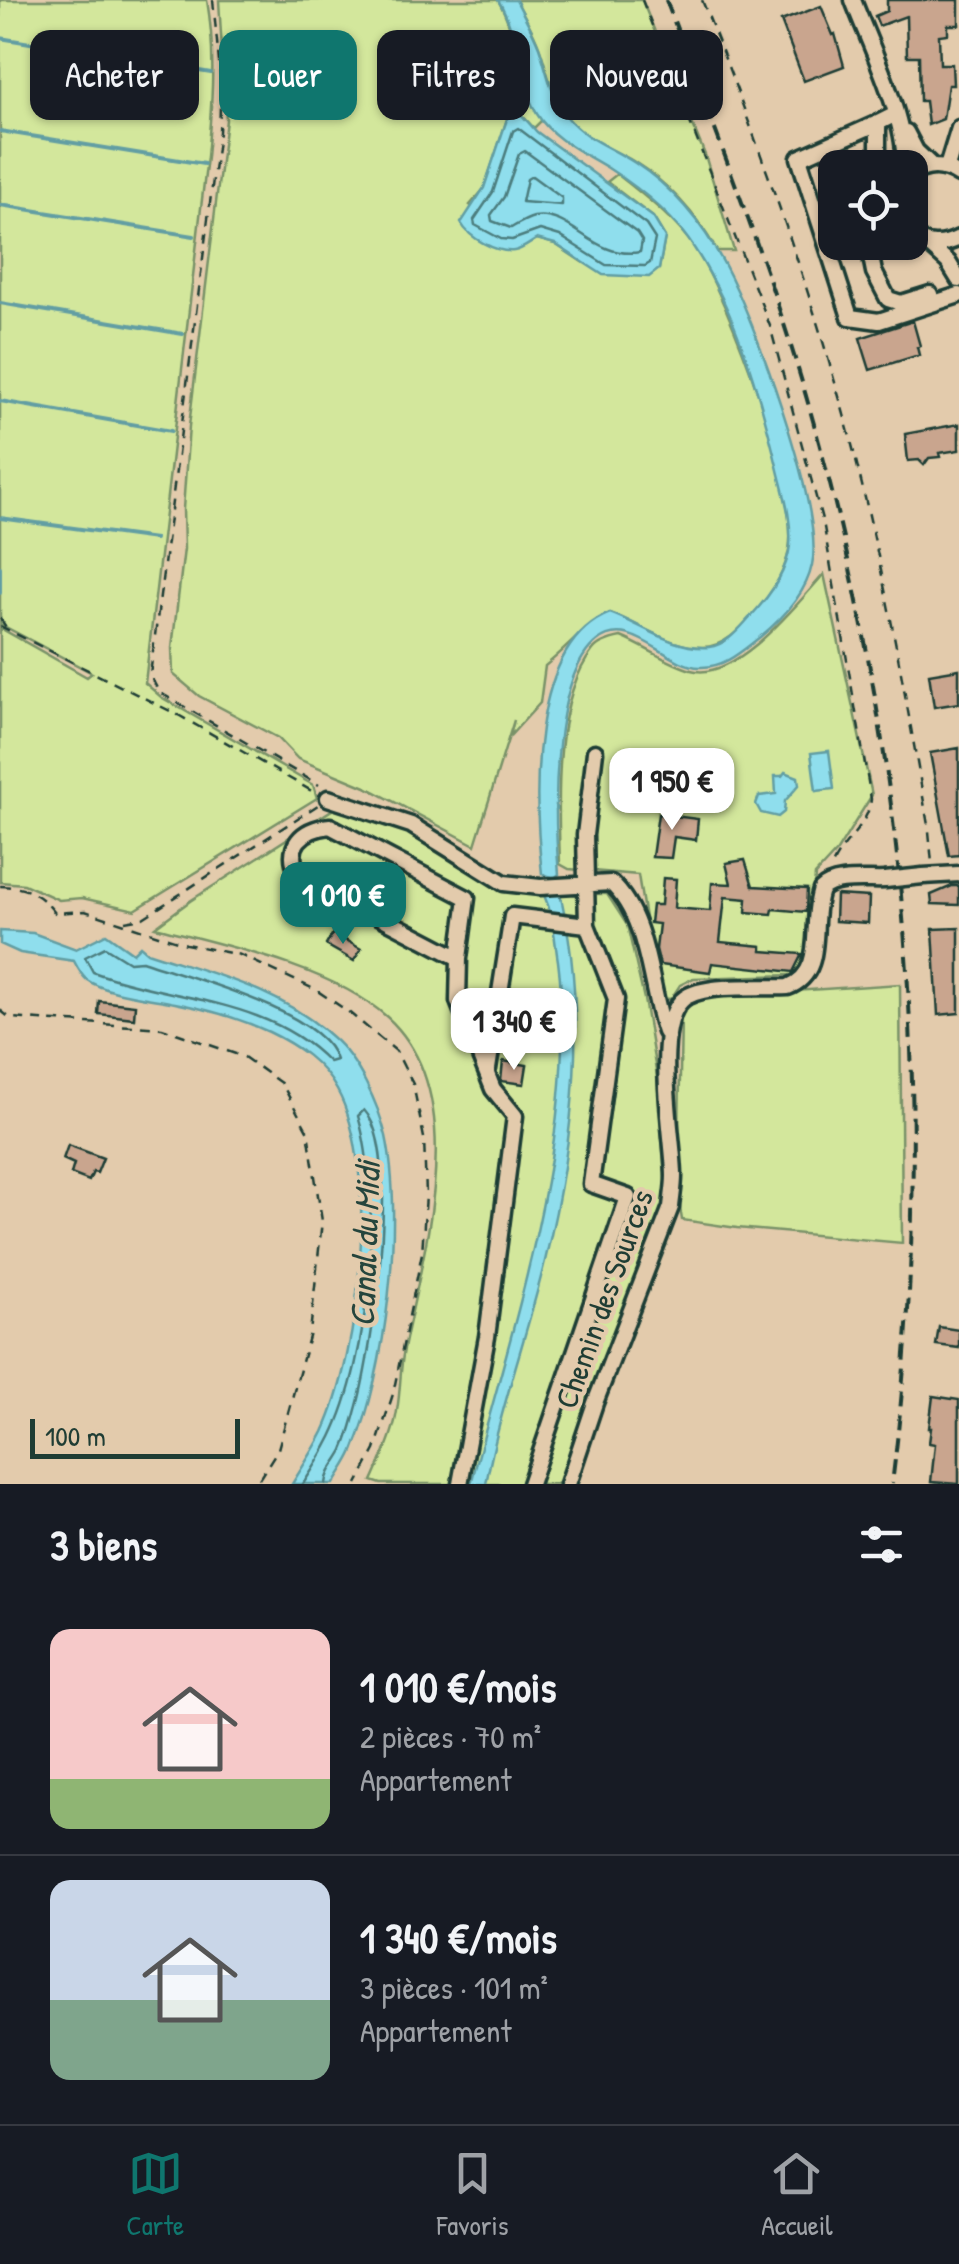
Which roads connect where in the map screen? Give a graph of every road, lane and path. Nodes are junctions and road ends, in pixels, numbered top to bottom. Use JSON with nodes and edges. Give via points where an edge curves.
{"nodes":[{"id":1,"x":213,"y":0,"type":"edge"},
{"id":2,"x":642,"y":0,"type":"edge"},
{"id":3,"x":702,"y":0,"type":"edge"},
{"id":4,"x":853,"y":0,"type":"edge"},
{"id":5,"x":896,"y":114,"type":"junction"},
{"id":6,"x":878,"y":124,"type":"junction"},
{"id":7,"x":959,"y":128,"type":"edge"},
{"id":8,"x":878,"y":150,"type":"edge"},
{"id":9,"x":905,"y":150,"type":"edge"},
{"id":10,"x":946,"y":169,"type":"edge"},
{"id":11,"x":959,"y":238,"type":"edge"},
{"id":12,"x":929,"y":245,"type":"joint"},
{"id":13,"x":872,"y":260,"type":"edge"},
{"id":14,"x":959,"y":283,"type":"edge"},
{"id":15,"x":959,"y":295,"type":"edge"},
{"id":16,"x":0,"y":618,"type":"edge"},
{"id":17,"x":0,"y":626,"type":"edge"},
{"id":18,"x":6,"y":628,"type":"junction"},
{"id":19,"x":595,"y":752,"type":"dead end"},
{"id":20,"x":328,"y":798,"type":"junction"},
{"id":21,"x":959,"y":874,"type":"edge"},
{"id":22,"x":928,"y":875,"type":"junction"},
{"id":23,"x":585,"y":883,"type":"junction"},
{"id":24,"x":826,"y":884,"type":"junction"},
{"id":25,"x":0,"y":886,"type":"edge"},
{"id":26,"x":121,"y":922,"type":"junction"},
{"id":27,"x":582,"y":924,"type":"junction"},
{"id":28,"x":458,"y":958,"type":"junction"},
{"id":29,"x":0,"y":1010,"type":"edge"},
{"id":30,"x":667,"y":1038,"type":"junction"},
{"id":31,"x":488,"y":1070,"type":"junction"},
{"id":32,"x":256,"y":1484,"type":"edge"},
{"id":33,"x":357,"y":1484,"type":"edge"},
{"id":34,"x":460,"y":1484,"type":"edge"},
{"id":35,"x":530,"y":1484,"type":"edge"},
{"id":36,"x":568,"y":1484,"type":"edge"}],
"edges":[{"from":1,"to":20,"type":"path","via":[[219,132],[150,675],[159,692],[317,782]]},
{"from":2,"to":24,"type":"path","via":[[770,326],[824,527],[871,800],[869,816],[833,862]]},
{"from":3,"to":22,"type":"path","via":[[837,388],[907,704],[929,831]]},
{"from":4,"to":5,"type":"street"},
{"from":5,"to":6,"type":"street"},
{"from":5,"to":9,"type":"street"},
{"from":5,"to":10,"type":"street","via":[[916,151]]},
{"from":6,"to":8,"type":"street"},
{"from":6,"to":15,"type":"street","via":[[800,158],[850,317],[878,320]]},
{"from":7,"to":10,"type":"street"},
{"from":11,"to":12,"type":"street"},
{"from":12,"to":14,"type":"street"},
{"from":13,"to":14,"type":"street","via":[[888,298],[901,303]]},
{"from":16,"to":18,"type":"path"},
{"from":17,"to":18,"type":"path"},
{"from":18,"to":20,"type":"path"},
{"from":19,"to":23,"type":"street"},
{"from":20,"to":23,"type":"street","via":[[411,825],[504,883]]},
{"from":20,"to":26,"type":"path","via":[[143,918]]},
{"from":21,"to":22,"type":"street"},
{"from":22,"to":24,"type":"street","bridge":true},
{"from":23,"to":27,"type":"street"},
{"from":23,"to":30,"type":"street","name":"Chemin des Sources","via":[[611,883],[633,915]]},
{"from":24,"to":30,"type":"street","via":[[807,977],[788,987],[687,996],[676,1006]]},
{"from":25,"to":26,"type":"path","via":[[30,889],[55,913],[85,911]]},
{"from":26,"to":33,"type":"path","via":[[240,954],[316,990],[396,1050],[413,1084],[424,1138],[422,1253],[393,1394]]},
{"from":27,"to":31,"type":"street","via":[[512,916]]},
{"from":27,"to":35,"type":"street","via":[[616,999],[591,1184],[628,1197]]},
{"from":28,"to":28,"type":"street","via":[[467,898],[330,826],[301,836],[292,860],[298,874]]},
{"from":28,"to":31,"type":"street","via":[[458,1001]]},
{"from":29,"to":32,"type":"path","via":[[10,1018],[162,1028],[244,1057],[282,1084],[308,1132],[322,1221],[310,1333],[278,1449]]},
{"from":30,"to":36,"type":"street","name":"Chemin des Sources","via":[[671,1207]]},
{"from":31,"to":34,"type":"street","via":[[515,1116]]}]}
